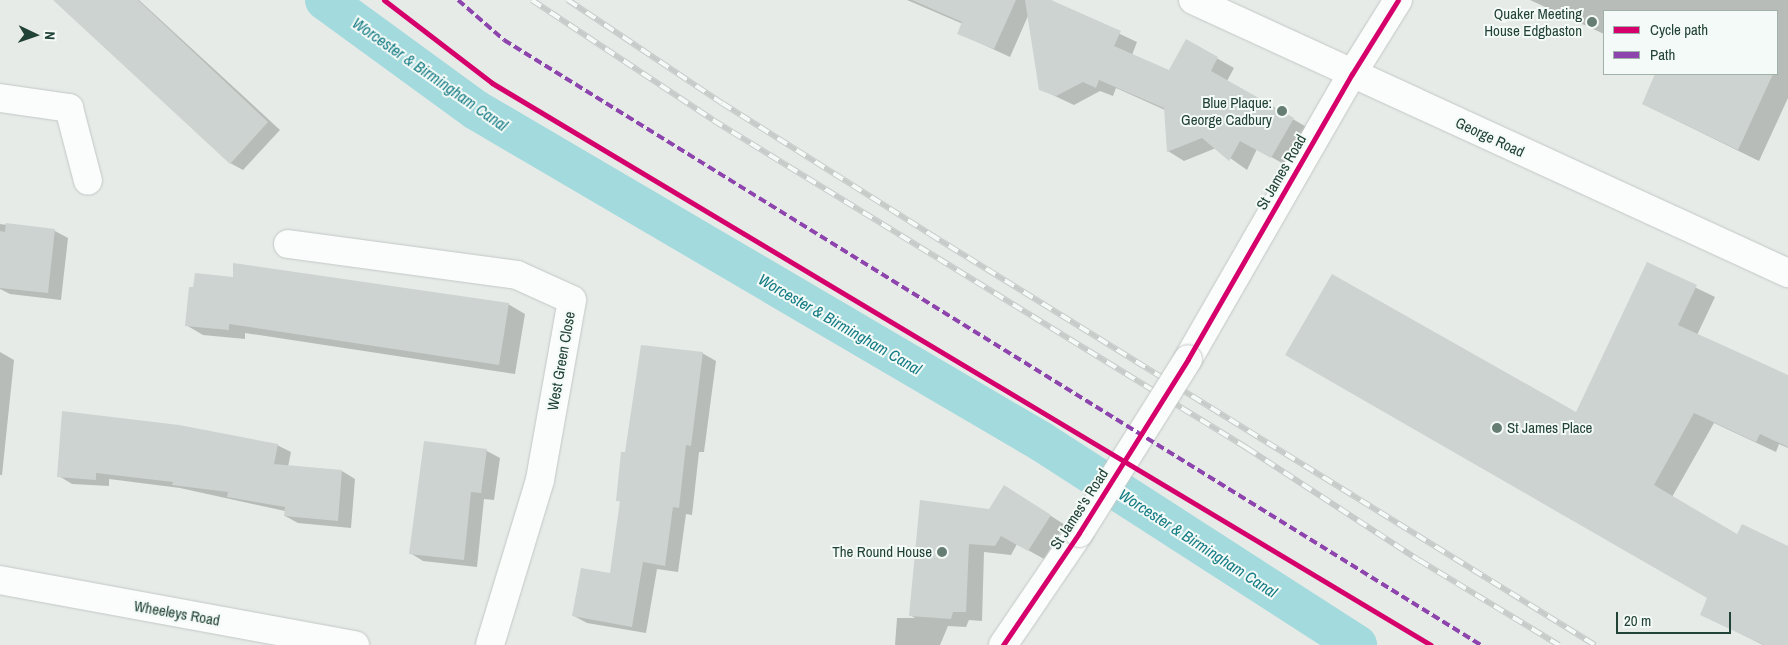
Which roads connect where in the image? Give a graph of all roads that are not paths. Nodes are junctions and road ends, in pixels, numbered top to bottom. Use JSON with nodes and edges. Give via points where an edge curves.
{"nodes":[{"id":1,"x":1193,"y":0,"type":"edge"},
{"id":2,"x":1398,"y":0,"type":"edge"},
{"id":3,"x":1352,"y":74,"type":"junction"},
{"id":4,"x":0,"y":98,"type":"edge"},
{"id":5,"x":88,"y":181,"type":"dead end"},
{"id":6,"x":288,"y":244,"type":"dead end"},
{"id":7,"x":1788,"y":273,"type":"edge"},
{"id":8,"x":1188,"y":359,"type":"joint"},
{"id":9,"x":0,"y":580,"type":"edge"},
{"id":10,"x":354,"y":645,"type":"edge"},
{"id":11,"x":490,"y":645,"type":"edge"},
{"id":12,"x":1003,"y":645,"type":"edge"}],
"edges":[{"from":1,"to":3,"type":"street","name":"George Road"},
{"from":2,"to":3,"type":"street","name":"St James Road"},
{"from":3,"to":7,"type":"street","name":"George Road"},
{"from":3,"to":8,"type":"street","name":"St James Road"},
{"from":4,"to":5,"type":"street","via":[[69,108]]},
{"from":6,"to":11,"type":"street","name":"West Green Close","via":[[517,275],[572,300],[540,480]]},
{"from":8,"to":12,"type":"street","name":"St James's Road","bridge":true,"via":[[1079,533]]},
{"from":9,"to":10,"type":"street","name":"Wheeleys Road"}]}
